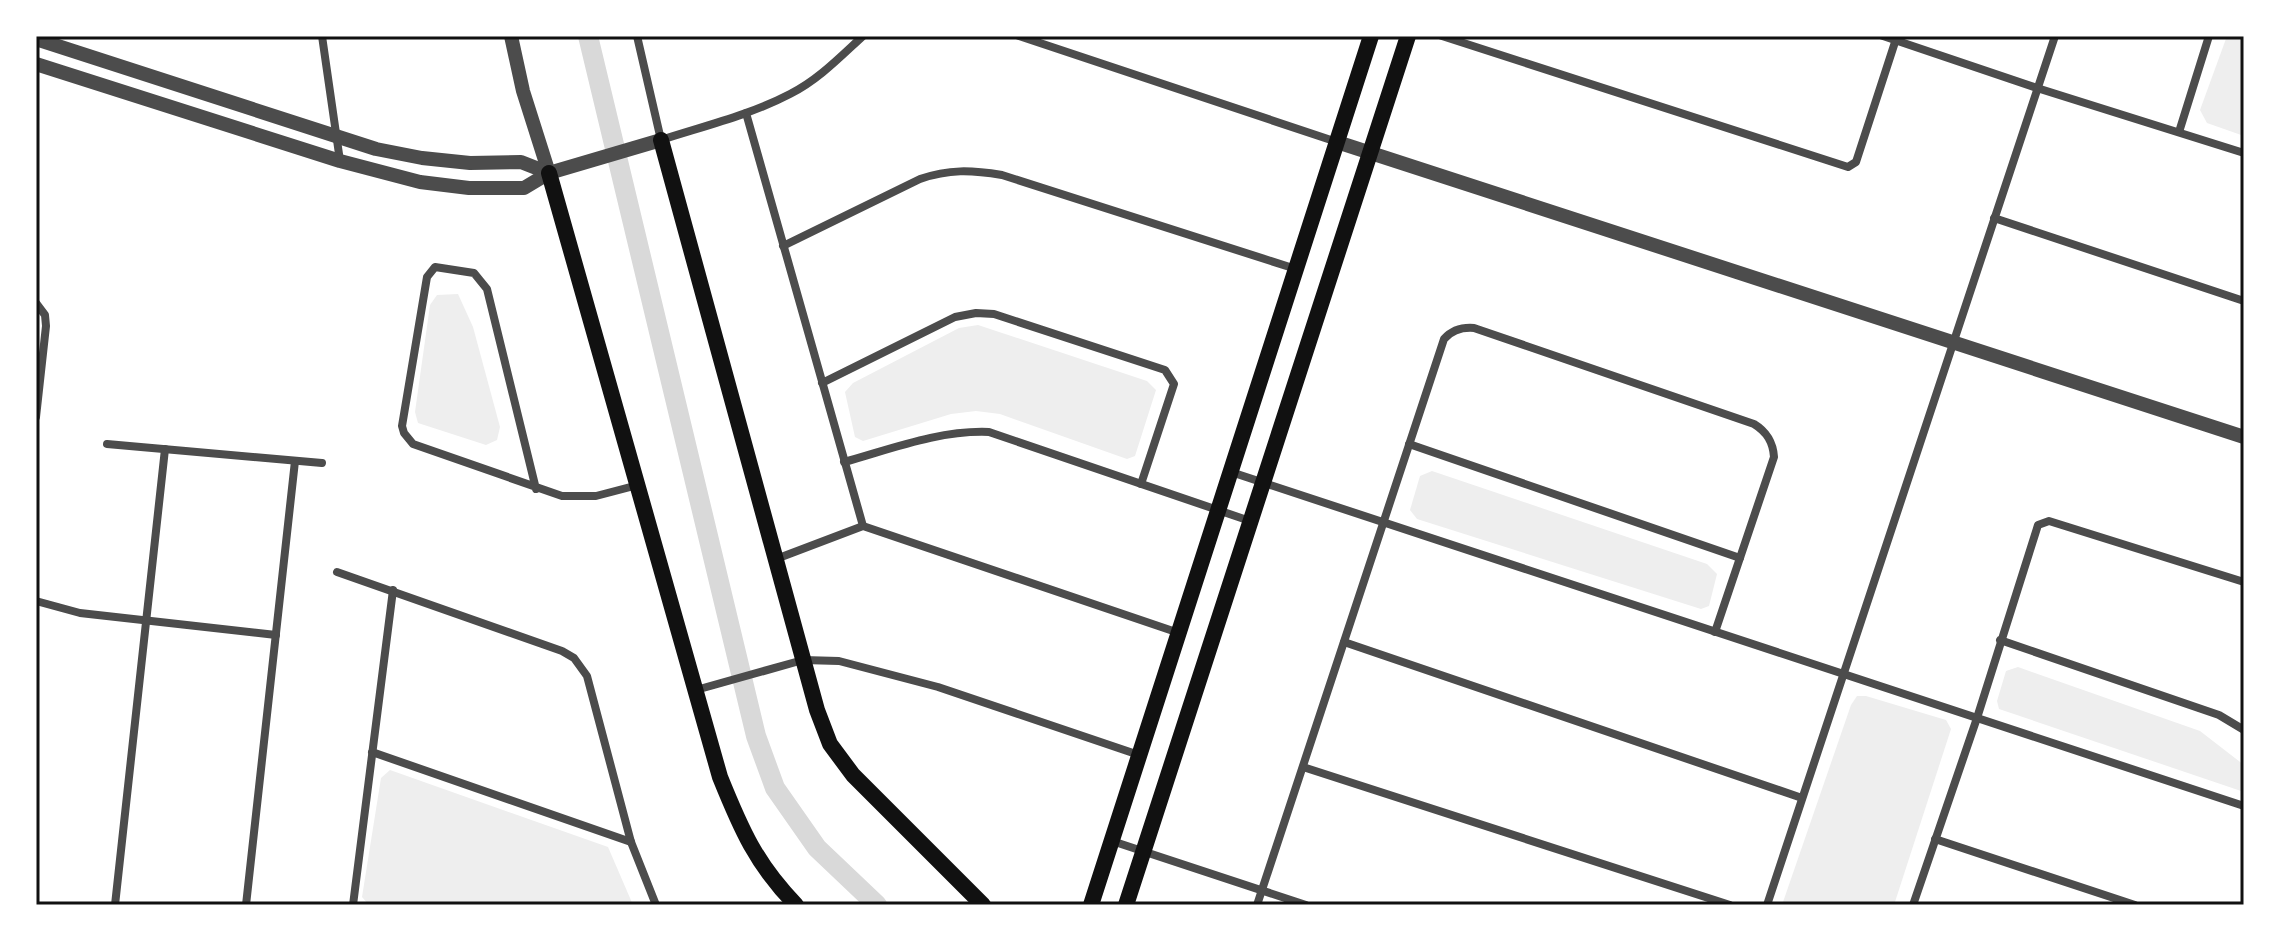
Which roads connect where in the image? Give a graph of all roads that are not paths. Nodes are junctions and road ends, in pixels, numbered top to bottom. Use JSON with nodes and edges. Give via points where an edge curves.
{"nodes":[{"id":1,"x":322,"y":36,"type":"edge"},
{"id":2,"x":511,"y":36,"type":"edge"},
{"id":3,"x":637,"y":36,"type":"edge"},
{"id":4,"x":863,"y":36,"type":"edge"},
{"id":5,"x":1019,"y":36,"type":"edge"},
{"id":6,"x":1371,"y":36,"type":"edge"},
{"id":7,"x":1408,"y":36,"type":"edge"},
{"id":8,"x":1442,"y":36,"type":"edge"},
{"id":9,"x":1883,"y":36,"type":"edge"},
{"id":10,"x":2055,"y":36,"type":"edge"},
{"id":11,"x":2209,"y":36,"type":"edge"},
{"id":12,"x":1896,"y":38,"type":"edge"},
{"id":13,"x":36,"y":39,"type":"edge"},
{"id":14,"x":36,"y":64,"type":"edge"},
{"id":15,"x":2037,"y":88,"type":"junction"},
{"id":16,"x":746,"y":113,"type":"junction"},
{"id":17,"x":2179,"y":132,"type":"junction"},
{"id":18,"x":335,"y":135,"type":"junction"},
{"id":19,"x":661,"y":140,"type":"junction"},
{"id":20,"x":1337,"y":142,"type":"junction"},
{"id":21,"x":1371,"y":152,"type":"junction"},
{"id":22,"x":2244,"y":153,"type":"edge"},
{"id":23,"x":340,"y":161,"type":"junction"},
{"id":24,"x":549,"y":173,"type":"junction"},
{"id":25,"x":1994,"y":218,"type":"junction"},
{"id":26,"x":783,"y":246,"type":"junction"},
{"id":27,"x":1296,"y":269,"type":"junction"},
{"id":28,"x":2244,"y":301,"type":"edge"},
{"id":29,"x":36,"y":303,"type":"edge"},
{"id":30,"x":1954,"y":341,"type":"junction"},
{"id":31,"x":822,"y":383,"type":"junction"},
{"id":32,"x":36,"y":417,"type":"edge"},
{"id":33,"x":2244,"y":437,"type":"edge"},
{"id":34,"x":107,"y":444,"type":"dead end"},
{"id":35,"x":1409,"y":444,"type":"junction"},
{"id":36,"x":165,"y":449,"type":"junction"},
{"id":37,"x":295,"y":461,"type":"junction"},
{"id":38,"x":844,"y":462,"type":"junction"},
{"id":39,"x":322,"y":463,"type":"dead end"},
{"id":40,"x":1231,"y":472,"type":"junction"},
{"id":41,"x":1263,"y":482,"type":"junction"},
{"id":42,"x":1141,"y":484,"type":"junction"},
{"id":43,"x":639,"y":485,"type":"junction"},
{"id":44,"x":536,"y":489,"type":"junction"},
{"id":45,"x":1219,"y":510,"type":"junction"},
{"id":46,"x":1250,"y":521,"type":"junction"},
{"id":47,"x":1384,"y":522,"type":"junction"},
{"id":48,"x":863,"y":526,"type":"junction"},
{"id":49,"x":1740,"y":558,"type":"junction"},
{"id":50,"x":775,"y":559,"type":"junction"},
{"id":51,"x":337,"y":572,"type":"dead end"},
{"id":52,"x":2244,"y":582,"type":"edge"},
{"id":53,"x":393,"y":590,"type":"junction"},
{"id":54,"x":36,"y":601,"type":"edge"},
{"id":55,"x":147,"y":620,"type":"junction"},
{"id":56,"x":1715,"y":632,"type":"junction"},
{"id":57,"x":1179,"y":633,"type":"junction"},
{"id":58,"x":276,"y":635,"type":"junction"},
{"id":59,"x":2000,"y":640,"type":"junction"},
{"id":60,"x":1344,"y":642,"type":"junction"},
{"id":61,"x":803,"y":660,"type":"junction"},
{"id":62,"x":1843,"y":674,"type":"junction"},
{"id":63,"x":696,"y":690,"type":"junction"},
{"id":64,"x":1977,"y":718,"type":"junction"},
{"id":65,"x":2244,"y":730,"type":"edge"},
{"id":66,"x":372,"y":752,"type":"junction"},
{"id":67,"x":1139,"y":756,"type":"junction"},
{"id":68,"x":1303,"y":767,"type":"junction"},
{"id":69,"x":1802,"y":798,"type":"junction"},
{"id":70,"x":2244,"y":806,"type":"edge"},
{"id":71,"x":1935,"y":839,"type":"junction"},
{"id":72,"x":1112,"y":841,"type":"junction"},
{"id":73,"x":631,"y":842,"type":"junction"},
{"id":74,"x":1142,"y":851,"type":"junction"},
{"id":75,"x":1262,"y":890,"type":"junction"},
{"id":76,"x":792,"y":902,"type":"edge"},
{"id":77,"x":115,"y":905,"type":"edge"},
{"id":78,"x":246,"y":905,"type":"edge"},
{"id":79,"x":353,"y":905,"type":"edge"},
{"id":80,"x":656,"y":905,"type":"edge"},
{"id":81,"x":983,"y":905,"type":"edge"},
{"id":82,"x":1091,"y":905,"type":"edge"},
{"id":83,"x":1126,"y":905,"type":"edge"},
{"id":84,"x":1257,"y":905,"type":"edge"},
{"id":85,"x":1306,"y":905,"type":"edge"},
{"id":86,"x":1730,"y":905,"type":"edge"},
{"id":87,"x":1767,"y":905,"type":"edge"},
{"id":88,"x":1913,"y":905,"type":"edge"},
{"id":89,"x":2135,"y":905,"type":"edge"}],
"edges":[{"from":1,"to":18,"type":"street"},
{"from":2,"to":24,"type":"street"},
{"from":3,"to":19,"type":"street"},
{"from":4,"to":16,"type":"street","via":[[811,81]]},
{"from":5,"to":20,"type":"street"},
{"from":6,"to":20,"type":"main road"},
{"from":7,"to":21,"type":"main road"},
{"from":8,"to":12,"type":"street","via":[[1848,167],[1856,162]]},
{"from":9,"to":12,"type":"street"},
{"from":10,"to":15,"type":"street"},
{"from":11,"to":17,"type":"street"},
{"from":12,"to":15,"type":"street"},
{"from":13,"to":18,"type":"street"},
{"from":14,"to":23,"type":"street"},
{"from":15,"to":17,"type":"street"},
{"from":15,"to":25,"type":"street"},
{"from":16,"to":19,"type":"street"},
{"from":16,"to":26,"type":"street"},
{"from":17,"to":22,"type":"street"},
{"from":18,"to":23,"type":"street"},
{"from":18,"to":24,"type":"street","via":[[422,158],[521,162]]},
{"from":19,"to":24,"type":"street"},
{"from":19,"to":50,"type":"main road"},
{"from":20,"to":21,"type":"street"},
{"from":20,"to":27,"type":"main road"},
{"from":21,"to":30,"type":"street"},
{"from":21,"to":41,"type":"main road"},
{"from":23,"to":24,"type":"street","via":[[420,182],[469,188],[524,188]]},
{"from":24,"to":43,"type":"main road"},
{"from":25,"to":28,"type":"street"},
{"from":25,"to":30,"type":"street"},
{"from":26,"to":27,"type":"street","via":[[920,179],[967,170],[1002,175]]},
{"from":26,"to":31,"type":"street"},
{"from":27,"to":40,"type":"main road"},
{"from":29,"to":32,"type":"street","via":[[46,326]]},
{"from":30,"to":33,"type":"street"},
{"from":30,"to":62,"type":"street"},
{"from":31,"to":38,"type":"street"},
{"from":31,"to":42,"type":"street","via":[[955,317],[994,314],[1169,374],[1174,384]]},
{"from":34,"to":36,"type":"street"},
{"from":35,"to":47,"type":"street"},
{"from":35,"to":49,"type":"street"},
{"from":35,"to":49,"type":"street","via":[[1444,339],[1467,327],[1739,419],[1763,429],[1774,447]]},
{"from":36,"to":37,"type":"street"},
{"from":36,"to":55,"type":"street"},
{"from":37,"to":39,"type":"street"},
{"from":37,"to":58,"type":"street"},
{"from":38,"to":42,"type":"street","via":[[940,436],[989,432]]},
{"from":38,"to":48,"type":"street"},
{"from":40,"to":41,"type":"street"},
{"from":40,"to":45,"type":"main road"},
{"from":41,"to":46,"type":"main road"},
{"from":41,"to":47,"type":"street"},
{"from":42,"to":45,"type":"street"},
{"from":43,"to":44,"type":"street","via":[[587,497]]},
{"from":43,"to":63,"type":"main road"},
{"from":44,"to":44,"type":"street","via":[[487,289],[474,273],[435,267],[427,277],[404,433],[413,444]]},
{"from":45,"to":46,"type":"street"},
{"from":45,"to":57,"type":"main road"},
{"from":46,"to":74,"type":"main road"},
{"from":47,"to":56,"type":"street"},
{"from":47,"to":60,"type":"street"},
{"from":48,"to":50,"type":"street"},
{"from":48,"to":57,"type":"street"},
{"from":49,"to":56,"type":"street"},
{"from":50,"to":61,"type":"main road"},
{"from":51,"to":53,"type":"street"},
{"from":52,"to":59,"type":"street","via":[[2049,521],[2038,525]]},
{"from":53,"to":66,"type":"street"},
{"from":53,"to":73,"type":"street","via":[[574,658],[587,676]]},
{"from":54,"to":55,"type":"street","via":[[80,613]]},
{"from":55,"to":58,"type":"street"},
{"from":55,"to":77,"type":"street"},
{"from":56,"to":62,"type":"street"},
{"from":57,"to":67,"type":"main road"},
{"from":58,"to":78,"type":"street"},
{"from":59,"to":64,"type":"street"},
{"from":59,"to":65,"type":"street","via":[[2219,715]]},
{"from":60,"to":68,"type":"street"},
{"from":60,"to":69,"type":"street"},
{"from":61,"to":63,"type":"street"},
{"from":61,"to":67,"type":"street","via":[[839,661],[938,687]]},
{"from":61,"to":81,"type":"main road","via":[[830,744],[853,775]]},
{"from":62,"to":64,"type":"street"},
{"from":62,"to":69,"type":"street"},
{"from":63,"to":76,"type":"main road","via":[[741,829],[759,862]]},
{"from":64,"to":70,"type":"street"},
{"from":64,"to":71,"type":"street"},
{"from":66,"to":73,"type":"street"},
{"from":66,"to":79,"type":"street"},
{"from":67,"to":72,"type":"main road"},
{"from":68,"to":75,"type":"street"},
{"from":68,"to":86,"type":"street"},
{"from":69,"to":87,"type":"street"},
{"from":71,"to":88,"type":"street"},
{"from":71,"to":89,"type":"street"},
{"from":72,"to":74,"type":"street"},
{"from":72,"to":82,"type":"main road"},
{"from":73,"to":80,"type":"street"},
{"from":74,"to":75,"type":"street"},
{"from":74,"to":83,"type":"main road"},
{"from":75,"to":84,"type":"street"},
{"from":75,"to":85,"type":"street"}]}
